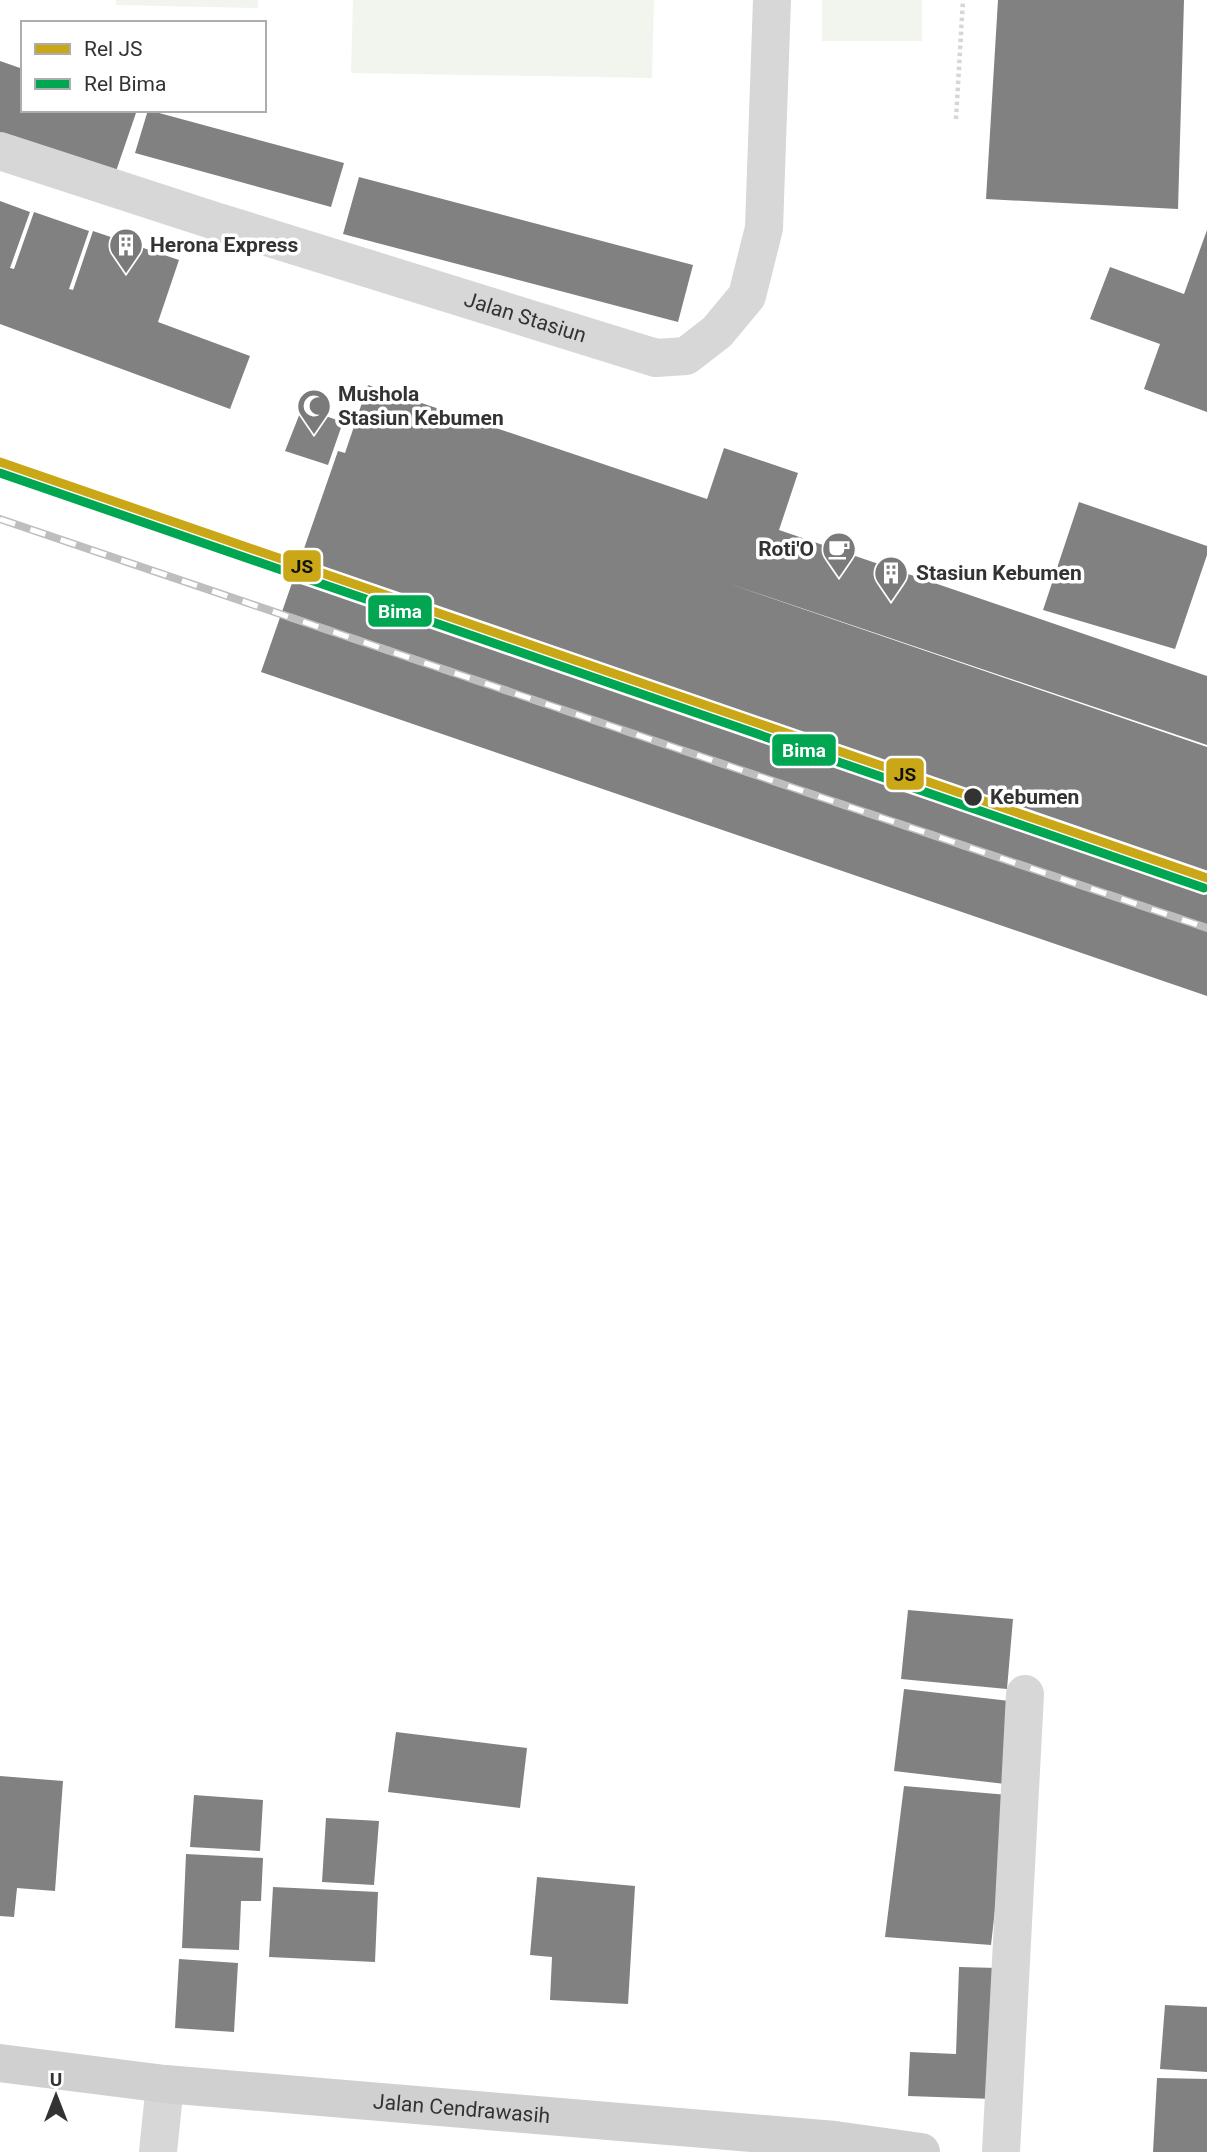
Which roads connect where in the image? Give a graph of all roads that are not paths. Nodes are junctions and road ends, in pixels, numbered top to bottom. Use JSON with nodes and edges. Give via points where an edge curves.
{"nodes":[{"id":1,"x":772,"y":0,"type":"edge"},
{"id":2,"x":0,"y":151,"type":"edge"},
{"id":3,"x":1025,"y":1694,"type":"dead end"},
{"id":4,"x":0,"y":2063,"type":"edge"},
{"id":5,"x":165,"y":2084,"type":"junction"},
{"id":6,"x":834,"y":2146,"type":"edge"},
{"id":7,"x":158,"y":2152,"type":"edge"},
{"id":8,"x":922,"y":2152,"type":"edge"},
{"id":9,"x":1001,"y":2152,"type":"edge"}],
"edges":[{"from":1,"to":2,"type":"street","name":"Jalan Stasiun","via":[[762,237],[747,296],[717,332],[686,356],[656,358]]},
{"from":3,"to":9,"type":"street"},
{"from":4,"to":5,"type":"main road","name":"Jalan Cendrawasih"},
{"from":5,"to":6,"type":"main road","name":"Jalan Cendrawasih"},
{"from":5,"to":7,"type":"street"},
{"from":6,"to":8,"type":"main road","name":"Jalan Cendrawasih"}]}
